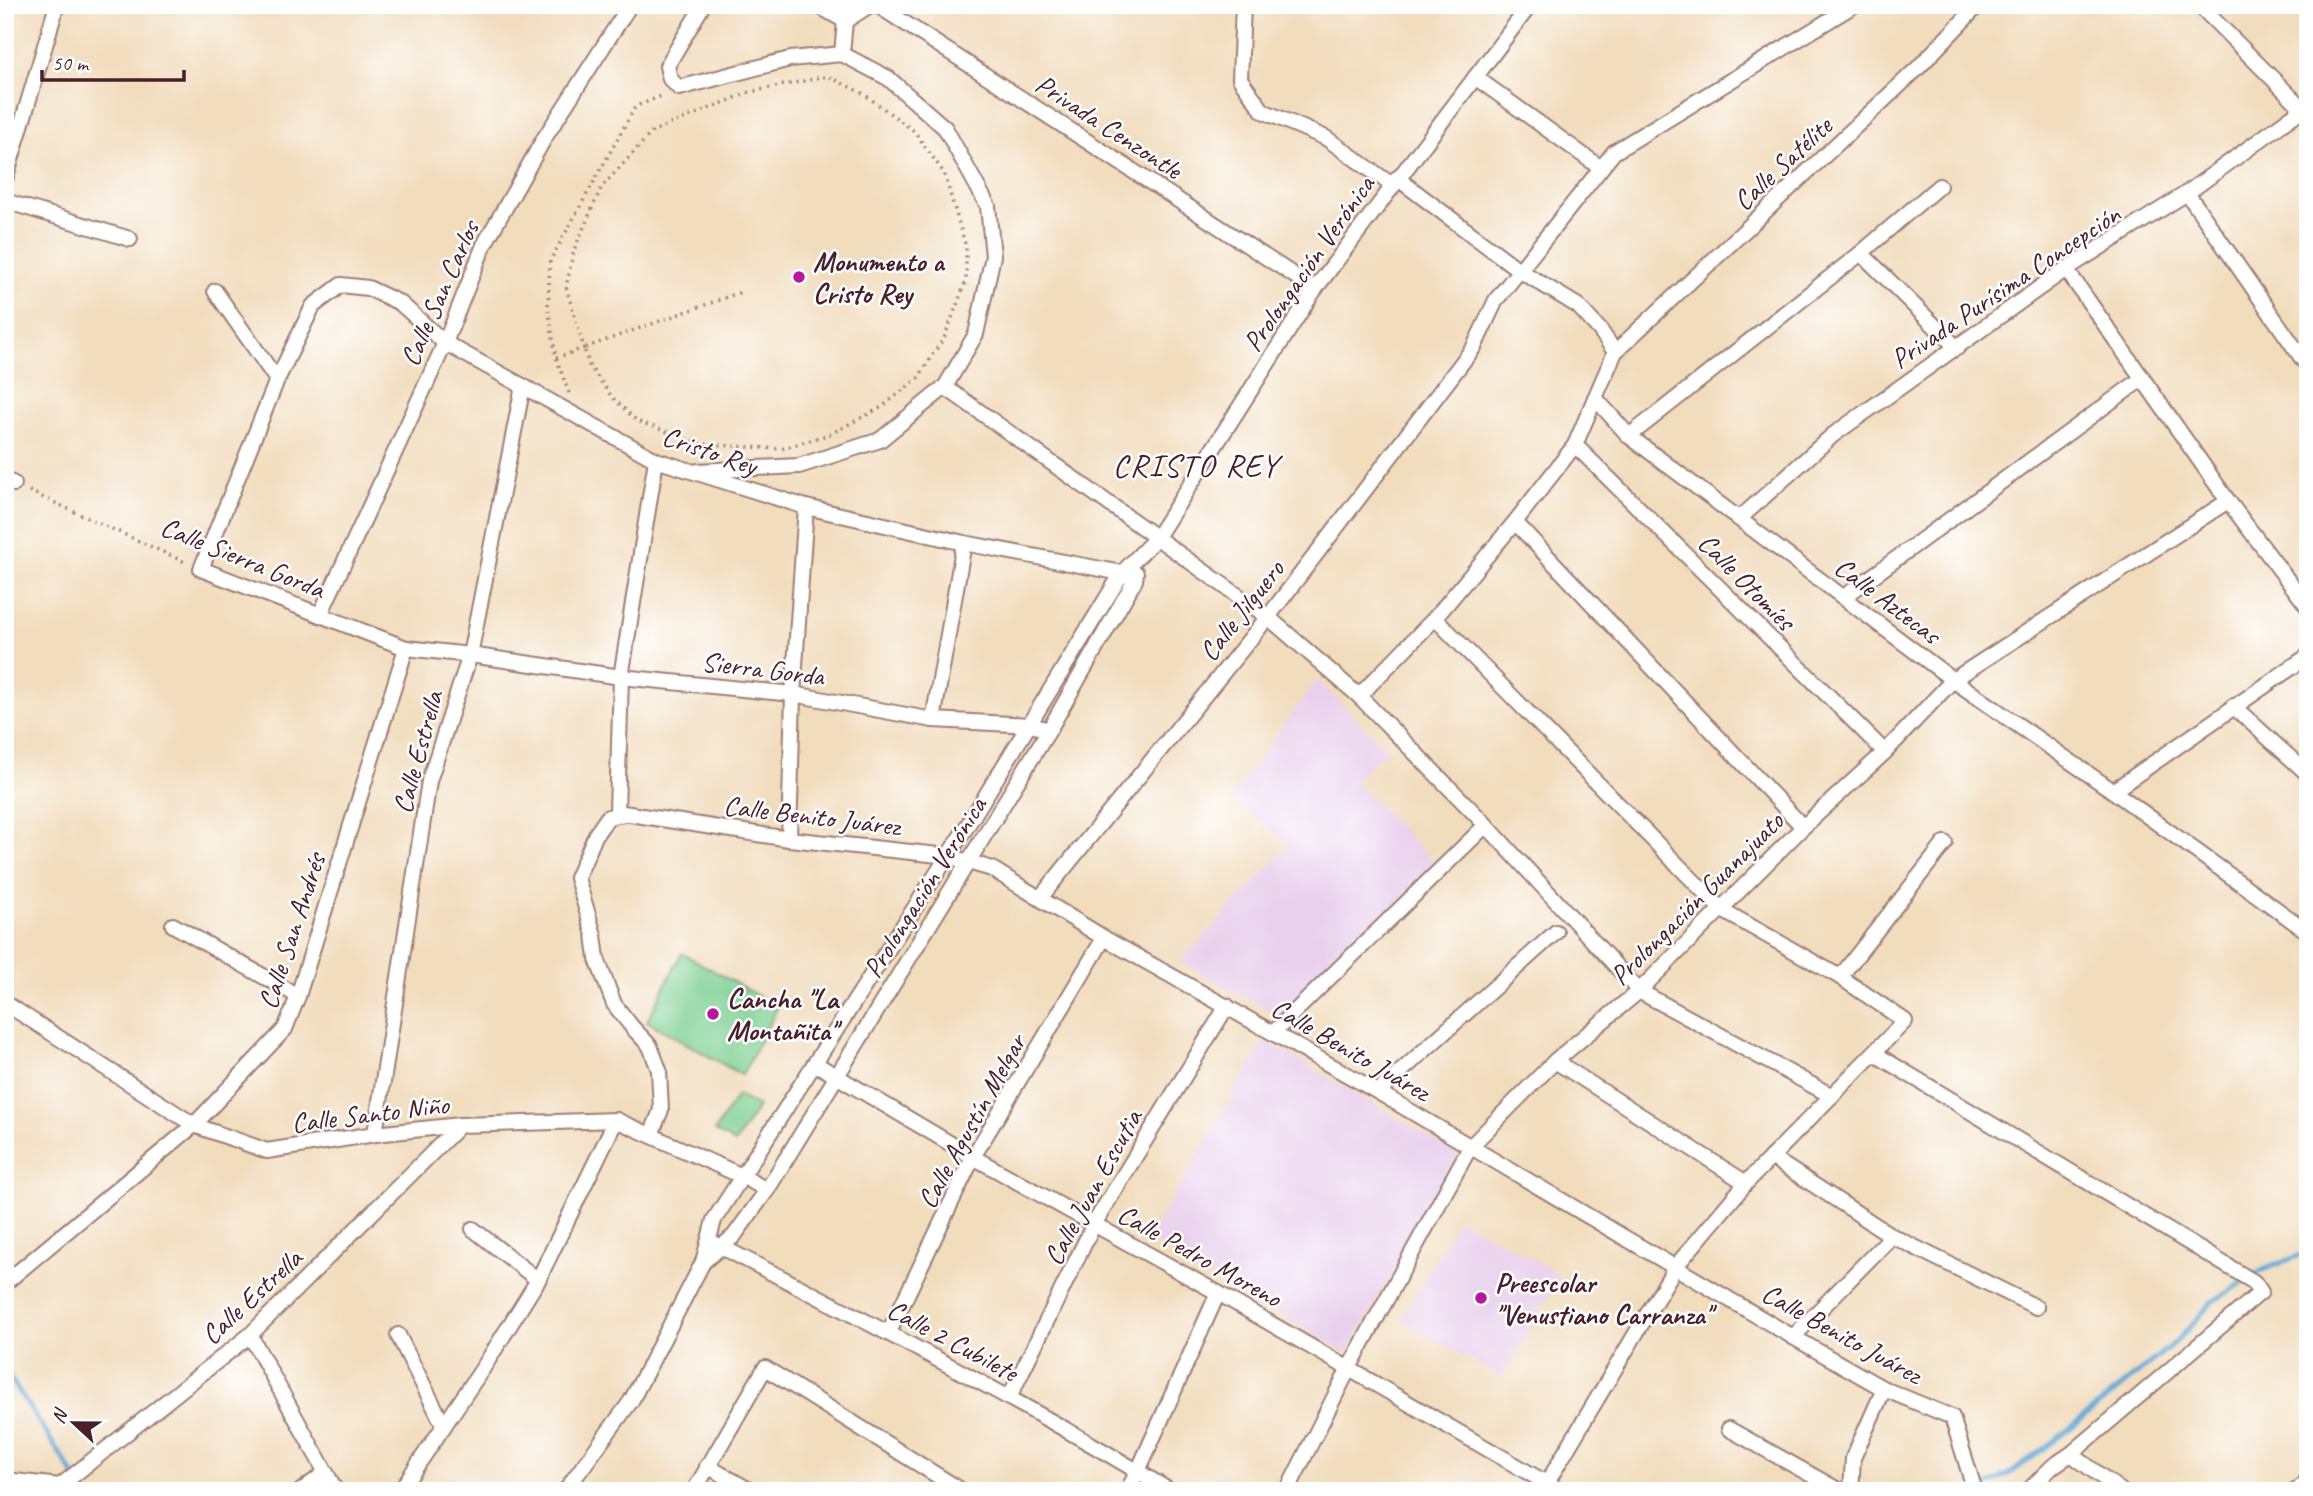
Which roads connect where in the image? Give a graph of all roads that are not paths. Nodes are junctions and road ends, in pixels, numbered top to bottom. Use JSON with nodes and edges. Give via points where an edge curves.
{"nodes":[{"id":1,"x":57,"y":5,"type":"edge"},
{"id":2,"x":630,"y":5,"type":"edge"},
{"id":3,"x":703,"y":5,"type":"edge"},
{"id":4,"x":817,"y":5,"type":"edge"},
{"id":5,"x":870,"y":5,"type":"edge"},
{"id":6,"x":877,"y":5,"type":"edge"},
{"id":7,"x":1243,"y":5,"type":"edge"},
{"id":8,"x":1530,"y":5,"type":"edge"},
{"id":9,"x":1854,"y":5,"type":"edge"},
{"id":10,"x":1978,"y":5,"type":"edge"},
{"id":11,"x":2199,"y":5,"type":"edge"},
{"id":12,"x":845,"y":21,"type":"junction"},
{"id":13,"x":842,"y":54,"type":"junction"},
{"id":14,"x":1475,"y":77,"type":"junction"},
{"id":15,"x":2306,"y":109,"type":"edge"},
{"id":16,"x":1601,"y":168,"type":"junction"},
{"id":17,"x":5,"y":180,"type":"edge"},
{"id":18,"x":1394,"y":182,"type":"junction"},
{"id":19,"x":1939,"y":186,"type":"dead end"},
{"id":20,"x":2187,"y":193,"type":"junction"},
{"id":21,"x":5,"y":201,"type":"edge"},
{"id":22,"x":130,"y":239,"type":"dead end"},
{"id":23,"x":1861,"y":253,"type":"junction"},
{"id":24,"x":2066,"y":269,"type":"junction"},
{"id":25,"x":1519,"y":270,"type":"junction"},
{"id":26,"x":1315,"y":289,"type":"junction"},
{"id":27,"x":215,"y":291,"type":"dead end"},
{"id":28,"x":445,"y":343,"type":"junction"},
{"id":29,"x":1957,"y":348,"type":"junction"},
{"id":30,"x":1615,"y":352,"type":"junction"},
{"id":31,"x":2308,"y":367,"type":"edge"},
{"id":32,"x":2143,"y":378,"type":"junction"},
{"id":33,"x":277,"y":380,"type":"junction"},
{"id":34,"x":523,"y":386,"type":"junction"},
{"id":35,"x":945,"y":387,"type":"junction"},
{"id":36,"x":1595,"y":398,"type":"junction"},
{"id":37,"x":1629,"y":436,"type":"junction"},
{"id":38,"x":1575,"y":445,"type":"junction"},
{"id":39,"x":656,"y":460,"type":"junction"},
{"id":40,"x":694,"y":472,"type":"junction"},
{"id":41,"x":2228,"y":500,"type":"junction"},
{"id":42,"x":806,"y":507,"type":"junction"},
{"id":43,"x":1739,"y":519,"type":"junction"},
{"id":44,"x":1515,"y":522,"type":"junction"},
{"id":45,"x":1157,"y":537,"type":"junction"},
{"id":46,"x":964,"y":543,"type":"junction"},
{"id":47,"x":1129,"y":577,"type":"junction"},
{"id":48,"x":1844,"y":597,"type":"junction"},
{"id":49,"x":2308,"y":607,"type":"edge"},
{"id":50,"x":320,"y":615,"type":"junction"},
{"id":51,"x":1268,"y":617,"type":"junction"},
{"id":52,"x":1435,"y":618,"type":"junction"},
{"id":53,"x":406,"y":648,"type":"junction"},
{"id":54,"x":470,"y":655,"type":"junction"},
{"id":55,"x":2308,"y":656,"type":"edge"},
{"id":56,"x":621,"y":677,"type":"junction"},
{"id":57,"x":1952,"y":680,"type":"junction"},
{"id":58,"x":793,"y":694,"type":"junction"},
{"id":59,"x":1359,"y":696,"type":"junction"},
{"id":60,"x":2233,"y":706,"type":"junction"},
{"id":61,"x":933,"y":720,"type":"junction"},
{"id":62,"x":1031,"y":726,"type":"junction"},
{"id":63,"x":1049,"y":730,"type":"junction"},
{"id":64,"x":1885,"y":752,"type":"junction"},
{"id":65,"x":2308,"y":774,"type":"edge"},
{"id":66,"x":2113,"y":791,"type":"junction"},
{"id":67,"x":622,"y":812,"type":"junction"},
{"id":68,"x":1486,"y":825,"type":"junction"},
{"id":69,"x":1803,"y":827,"type":"junction"},
{"id":70,"x":789,"y":839,"type":"junction"},
{"id":71,"x":1945,"y":843,"type":"dead end"},
{"id":72,"x":948,"y":856,"type":"junction"},
{"id":73,"x":968,"y":860,"type":"junction"},
{"id":74,"x":1040,"y":898,"type":"junction"},
{"id":75,"x":1722,"y":910,"type":"junction"},
{"id":76,"x":173,"y":925,"type":"dead end"},
{"id":77,"x":1556,"y":932,"type":"dead end"},
{"id":78,"x":2308,"y":932,"type":"edge"},
{"id":79,"x":1104,"y":938,"type":"junction"},
{"id":80,"x":1840,"y":977,"type":"junction"},
{"id":81,"x":1639,"y":991,"type":"junction"},
{"id":82,"x":298,"y":996,"type":"junction"},
{"id":83,"x":5,"y":1003,"type":"edge"},
{"id":84,"x":1227,"y":1006,"type":"junction"},
{"id":85,"x":1273,"y":1032,"type":"junction"},
{"id":86,"x":1875,"y":1054,"type":"junction"},
{"id":87,"x":1555,"y":1061,"type":"junction"},
{"id":88,"x":816,"y":1064,"type":"junction"},
{"id":89,"x":836,"y":1075,"type":"junction"},
{"id":90,"x":1378,"y":1092,"type":"junction"},
{"id":91,"x":1832,"y":1096,"type":"junction"},
{"id":92,"x":616,"y":1119,"type":"junction"},
{"id":93,"x":194,"y":1125,"type":"junction"},
{"id":94,"x":460,"y":1125,"type":"junction"},
{"id":95,"x":375,"y":1134,"type":"junction"},
{"id":96,"x":651,"y":1135,"type":"junction"},
{"id":97,"x":1470,"y":1147,"type":"junction"},
{"id":98,"x":973,"y":1157,"type":"junction"},
{"id":99,"x":1771,"y":1157,"type":"junction"},
{"id":100,"x":742,"y":1176,"type":"junction"},
{"id":101,"x":1746,"y":1183,"type":"junction"},
{"id":102,"x":767,"y":1190,"type":"junction"},
{"id":103,"x":1094,"y":1224,"type":"junction"},
{"id":104,"x":473,"y":1229,"type":"dead end"},
{"id":105,"x":1892,"y":1236,"type":"junction"},
{"id":106,"x":708,"y":1240,"type":"junction"},
{"id":107,"x":722,"y":1247,"type":"junction"},
{"id":108,"x":704,"y":1262,"type":"junction"},
{"id":109,"x":1676,"y":1266,"type":"junction"},
{"id":110,"x":538,"y":1280,"type":"junction"},
{"id":111,"x":5,"y":1283,"type":"edge"},
{"id":112,"x":1218,"y":1293,"type":"junction"},
{"id":113,"x":2036,"y":1307,"type":"dead end"},
{"id":114,"x":889,"y":1332,"type":"junction"},
{"id":115,"x":250,"y":1335,"type":"junction"},
{"id":116,"x":398,"y":1335,"type":"dead end"},
{"id":117,"x":1793,"y":1337,"type":"junction"},
{"id":118,"x":1349,"y":1368,"type":"junction"},
{"id":119,"x":1884,"y":1388,"type":"junction"},
{"id":120,"x":1009,"y":1398,"type":"junction"},
{"id":121,"x":444,"y":1426,"type":"junction"},
{"id":122,"x":1729,"y":1429,"type":"dead end"},
{"id":123,"x":2071,"y":1454,"type":"junction"},
{"id":124,"x":708,"y":1466,"type":"junction"},
{"id":125,"x":1138,"y":1471,"type":"junction"},
{"id":126,"x":325,"y":1473,"type":"junction"},
{"id":127,"x":5,"y":1480,"type":"edge"},
{"id":128,"x":2308,"y":1480,"type":"edge"},
{"id":129,"x":1546,"y":1483,"type":"junction"},
{"id":130,"x":301,"y":1491,"type":"edge"},
{"id":131,"x":336,"y":1491,"type":"edge"},
{"id":132,"x":400,"y":1491,"type":"edge"},
{"id":133,"x":565,"y":1491,"type":"edge"},
{"id":134,"x":694,"y":1491,"type":"edge"},
{"id":135,"x":751,"y":1491,"type":"edge"},
{"id":136,"x":962,"y":1491,"type":"edge"},
{"id":137,"x":1127,"y":1491,"type":"edge"},
{"id":138,"x":1170,"y":1491,"type":"edge"},
{"id":139,"x":1287,"y":1491,"type":"edge"},
{"id":140,"x":1560,"y":1491,"type":"edge"},
{"id":141,"x":1840,"y":1491,"type":"edge"},
{"id":142,"x":1851,"y":1491,"type":"edge"},
{"id":143,"x":1975,"y":1491,"type":"edge"},
{"id":144,"x":2028,"y":1491,"type":"edge"},
{"id":145,"x":2121,"y":1491,"type":"edge"},
{"id":146,"x":2295,"y":1491,"type":"edge"}],
"edges":[{"from":1,"to":17,"type":"street"},
{"from":2,"to":28,"type":"street","name":"Calle San Carlos","via":[[545,137],[484,245]]},
{"from":3,"to":13,"type":"street","via":[[667,66],[670,79],[679,88],[790,59]]},
{"from":4,"to":12,"type":"street"},
{"from":5,"to":12,"type":"street"},
{"from":6,"to":26,"type":"street","name":"Privada Cenzontle"},
{"from":7,"to":18,"type":"street","via":[[1240,79],[1263,111],[1326,138]]},
{"from":8,"to":14,"type":"street","name":"Prolongación Verónica"},
{"from":9,"to":16,"type":"street","via":[[1614,152]]},
{"from":10,"to":30,"type":"street","name":"Calle Satélite","via":[[1918,68]]},
{"from":11,"to":15,"type":"street"},
{"from":12,"to":13,"type":"street"},
{"from":13,"to":35,"type":"street","via":[[888,78],[944,128],[988,206],[993,256],[976,334]]},
{"from":14,"to":16,"type":"street"},
{"from":14,"to":18,"type":"street","name":"Prolongación Verónica"},
{"from":15,"to":20,"type":"street","name":"Privada Purísima Concepción"},
{"from":16,"to":25,"type":"street"},
{"from":18,"to":25,"type":"street"},
{"from":18,"to":26,"type":"street","name":"Prolongación Verónica"},
{"from":19,"to":23,"type":"street"},
{"from":20,"to":24,"type":"street","name":"Privada Purísima Concepción"},
{"from":20,"to":31,"type":"street"},
{"from":21,"to":22,"type":"street"},
{"from":23,"to":29,"type":"street"},
{"from":23,"to":37,"type":"street"},
{"from":24,"to":29,"type":"street","name":"Privada Purísima Concepción"},
{"from":24,"to":32,"type":"street"},
{"from":25,"to":30,"type":"street","via":[[1578,306]]},
{"from":25,"to":51,"type":"street","name":"Calle Jilguero","via":[[1496,300],[1474,347]]},
{"from":26,"to":45,"type":"street","name":"Prolongación Verónica"},
{"from":27,"to":33,"type":"street"},
{"from":28,"to":33,"type":"street","name":"Cristo Rey","via":[[400,303],[368,288],[341,285],[313,306]]},
{"from":28,"to":34,"type":"street","name":"Cristo Rey"},
{"from":28,"to":50,"type":"street","name":"Calle San Carlos"},
{"from":29,"to":43,"type":"street","name":"Privada Purísima Concepción","via":[[1833,435]]},
{"from":30,"to":36,"type":"street"},
{"from":32,"to":41,"type":"street"},
{"from":32,"to":48,"type":"street"},
{"from":33,"to":50,"type":"street","name":"Calle Sierra Gorda","via":[[201,569]]},
{"from":34,"to":39,"type":"street","name":"Cristo Rey"},
{"from":34,"to":54,"type":"street","name":"Calle Estrella"},
{"from":35,"to":40,"type":"street","via":[[880,440],[799,466]]},
{"from":35,"to":45,"type":"street"},
{"from":36,"to":37,"type":"street","name":"Calle Aztecas"},
{"from":36,"to":38,"type":"street"},
{"from":37,"to":43,"type":"street","name":"Calle Aztecas"},
{"from":38,"to":44,"type":"street"},
{"from":38,"to":64,"type":"street","name":"Calle Otomíes"},
{"from":39,"to":40,"type":"street","name":"Cristo Rey"},
{"from":39,"to":56,"type":"street"},
{"from":40,"to":42,"type":"street","name":"Cristo Rey"},
{"from":41,"to":49,"type":"street"},
{"from":41,"to":57,"type":"street","name":"Prolongación Guanajuato"},
{"from":42,"to":46,"type":"street","name":"Cristo Rey"},
{"from":42,"to":58,"type":"street"},
{"from":43,"to":48,"type":"street","name":"Calle Aztecas"},
{"from":44,"to":52,"type":"street"},
{"from":44,"to":69,"type":"street"},
{"from":45,"to":47,"type":"street","name":"Prolongación Verónica"},
{"from":45,"to":51,"type":"street"},
{"from":46,"to":47,"type":"street","name":"Cristo Rey"},
{"from":46,"to":61,"type":"street"},
{"from":47,"to":62,"type":"street","name":"Prolongación Verónica"},
{"from":47,"to":63,"type":"street","name":"Prolongación Verónica"},
{"from":48,"to":57,"type":"street","name":"Calle Aztecas"},
{"from":50,"to":53,"type":"street","name":"Calle Sierra Gorda"},
{"from":51,"to":59,"type":"street"},
{"from":51,"to":74,"type":"street","name":"Calle Jilguero"},
{"from":52,"to":59,"type":"street"},
{"from":52,"to":75,"type":"street"},
{"from":53,"to":54,"type":"street","name":"Calle Sierra Gorda"},
{"from":53,"to":82,"type":"street","name":"Calle San Andrés"},
{"from":54,"to":56,"type":"street","name":"Sierra Gorda"},
{"from":54,"to":95,"type":"street","name":"Calle Estrella","via":[[429,781]]},
{"from":55,"to":60,"type":"street"},
{"from":56,"to":58,"type":"street","name":"Sierra Gorda"},
{"from":56,"to":67,"type":"street"},
{"from":57,"to":64,"type":"street","name":"Prolongación Guanajuato"},
{"from":57,"to":66,"type":"street","name":"Calle Aztecas"},
{"from":58,"to":61,"type":"street","name":"Sierra Gorda"},
{"from":58,"to":70,"type":"street"},
{"from":59,"to":68,"type":"street"},
{"from":60,"to":65,"type":"street"},
{"from":60,"to":66,"type":"street"},
{"from":61,"to":62,"type":"street","name":"Sierra Gorda"},
{"from":62,"to":63,"type":"street","name":"Sierra Gorda"},
{"from":62,"to":72,"type":"street","name":"Prolongación Verónica"},
{"from":63,"to":73,"type":"street","name":"Prolongación Verónica"},
{"from":64,"to":69,"type":"street","name":"Prolongación Guanajuato"},
{"from":66,"to":78,"type":"street","name":"Calle Aztecas"},
{"from":67,"to":70,"type":"street","name":"Calle Benito Juárez"},
{"from":67,"to":96,"type":"street","via":[[608,817],[596,834],[577,878],[597,959],[614,1004],[650,1046],[659,1070],[661,1110]]},
{"from":68,"to":81,"type":"street"},
{"from":68,"to":85,"type":"street"},
{"from":69,"to":75,"type":"street","name":"Prolongación Guanajuato"},
{"from":70,"to":72,"type":"street","name":"Calle Benito Juárez"},
{"from":71,"to":80,"type":"street"},
{"from":72,"to":73,"type":"street","name":"Calle Benito Juárez"},
{"from":72,"to":88,"type":"street","name":"Prolongación Verónica"},
{"from":73,"to":74,"type":"street","name":"Calle Benito Juárez"},
{"from":73,"to":89,"type":"street","name":"Prolongación Verónica"},
{"from":74,"to":79,"type":"street","name":"Calle Benito Juárez"},
{"from":75,"to":80,"type":"street"},
{"from":75,"to":81,"type":"street","name":"Prolongación Guanajuato"},
{"from":76,"to":82,"type":"street"},
{"from":77,"to":90,"type":"street"},
{"from":79,"to":84,"type":"street","name":"Calle Benito Juárez"},
{"from":79,"to":98,"type":"street","name":"Calle Agustín Melgar"},
{"from":80,"to":86,"type":"street","via":[[1905,1021]]},
{"from":81,"to":87,"type":"street","name":"Prolongación Guanajuato"},
{"from":81,"to":91,"type":"street"},
{"from":82,"to":93,"type":"street","name":"Calle San Andrés","via":[[285,1029]]},
{"from":83,"to":93,"type":"street","name":"Calle Santo Niño"},
{"from":84,"to":85,"type":"street","name":"Calle Benito Juárez"},
{"from":84,"to":103,"type":"street","name":"Calle Juan Escutia"},
{"from":85,"to":90,"type":"street","name":"Calle Benito Juárez"},
{"from":86,"to":91,"type":"street"},
{"from":86,"to":123,"type":"street","via":[[2254,1282],[2261,1292]]},
{"from":87,"to":97,"type":"street","name":"Prolongación Guanajuato"},
{"from":87,"to":101,"type":"street"},
{"from":88,"to":89,"type":"street","name":"Calle Pedro Moreno"},
{"from":88,"to":100,"type":"street","name":"Prolongación Verónica"},
{"from":89,"to":98,"type":"street","name":"Calle Pedro Moreno"},
{"from":89,"to":102,"type":"street","name":"Prolongación Verónica"},
{"from":90,"to":97,"type":"street","name":"Calle Benito Juárez"},
{"from":91,"to":99,"type":"street"},
{"from":92,"to":94,"type":"street","name":"Calle Santo Niño"},
{"from":92,"to":96,"type":"street","name":"Calle Santo Niño"},
{"from":92,"to":110,"type":"street"},
{"from":93,"to":95,"type":"street","name":"Calle Santo Niño","via":[[267,1151]]},
{"from":93,"to":111,"type":"street","name":"Calle San Andrés"},
{"from":94,"to":95,"type":"street","name":"Calle Santo Niño"},
{"from":94,"to":115,"type":"street","name":"Calle Estrella"},
{"from":96,"to":100,"type":"street","name":"Calle Santo Niño"},
{"from":97,"to":109,"type":"street","name":"Calle Benito Juárez"},
{"from":97,"to":118,"type":"street","name":"Prolongación Guanajuato"},
{"from":98,"to":103,"type":"street","name":"Calle Pedro Moreno"},
{"from":98,"to":114,"type":"street","name":"Calle Agustín Melgar"},
{"from":99,"to":101,"type":"street"},
{"from":99,"to":105,"type":"street"},
{"from":100,"to":102,"type":"street","name":"Calle Santo Niño"},
{"from":100,"to":106,"type":"street","name":"Prolongación Verónica","via":[[713,1220]]},
{"from":101,"to":109,"type":"street"},
{"from":102,"to":107,"type":"street","name":"Prolongación Verónica"},
{"from":103,"to":112,"type":"street","name":"Calle Pedro Moreno"},
{"from":103,"to":120,"type":"street","name":"Calle Juan Escutia"},
{"from":104,"to":110,"type":"street"},
{"from":105,"to":113,"type":"street"},
{"from":105,"to":117,"type":"street"},
{"from":106,"to":107,"type":"street","name":"Calle 2 Cubilete"},
{"from":106,"to":108,"type":"street","name":"Prolongación Verónica"},
{"from":107,"to":108,"type":"street","name":"Prolongación Verónica"},
{"from":107,"to":114,"type":"street","name":"Calle 2 Cubilete"},
{"from":108,"to":133,"type":"street","name":"Prolongación Verónica","via":[[631,1401]]},
{"from":109,"to":117,"type":"street","name":"Calle Benito Juárez"},
{"from":109,"to":129,"type":"street"},
{"from":110,"to":121,"type":"street"},
{"from":112,"to":118,"type":"street","name":"Calle Pedro Moreno"},
{"from":112,"to":125,"type":"street"},
{"from":114,"to":120,"type":"street","name":"Calle 2 Cubilete"},
{"from":115,"to":126,"type":"street"},
{"from":115,"to":127,"type":"street","name":"Calle Estrella","via":[[64,1483]]},
{"from":116,"to":121,"type":"street"},
{"from":117,"to":119,"type":"street","name":"Calle Benito Juárez"},
{"from":118,"to":129,"type":"street","name":"Calle Pedro Moreno"},
{"from":118,"to":139,"type":"street","name":"Prolongación Guanajuato"},
{"from":119,"to":142,"type":"street","via":[[1853,1458]]},
{"from":119,"to":143,"type":"street","name":"Calle Benito Juárez","via":[[1952,1417]]},
{"from":120,"to":125,"type":"street","name":"Calle 2 Cubilete"},
{"from":121,"to":132,"type":"street"},
{"from":122,"to":141,"type":"street"},
{"from":123,"to":144,"type":"street"},
{"from":123,"to":145,"type":"street"},
{"from":124,"to":134,"type":"street"},
{"from":124,"to":135,"type":"street"},
{"from":124,"to":136,"type":"street","via":[[765,1368]]},
{"from":125,"to":137,"type":"street"},
{"from":125,"to":138,"type":"street","name":"Calle 2 Cubilete"},
{"from":126,"to":130,"type":"street"},
{"from":126,"to":131,"type":"street"},
{"from":128,"to":146,"type":"street"},
{"from":129,"to":140,"type":"street","name":"Calle Pedro Moreno"}]}
